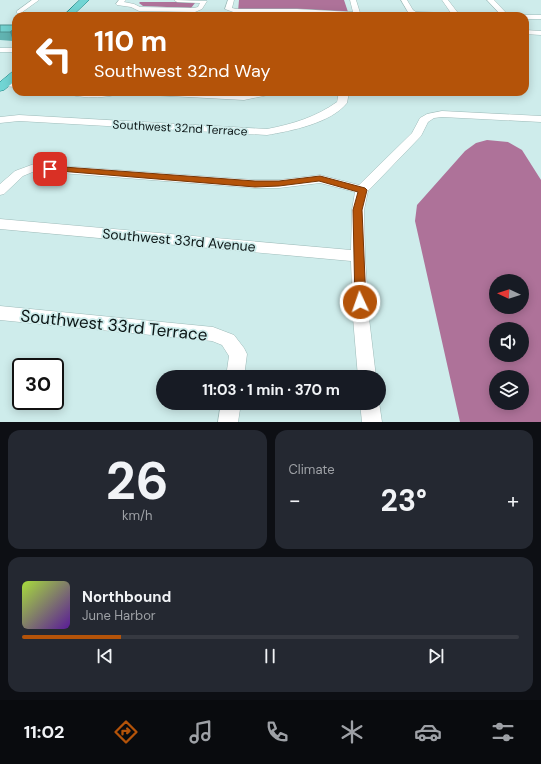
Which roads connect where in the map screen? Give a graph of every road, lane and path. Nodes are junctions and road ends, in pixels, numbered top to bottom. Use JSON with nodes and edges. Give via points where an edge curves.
{"nodes":[{"id":1,"x":36,"y":0,"type":"edge"},
{"id":2,"x":85,"y":0,"type":"edge"},
{"id":3,"x":95,"y":0,"type":"edge"},
{"id":4,"x":177,"y":0,"type":"edge"},
{"id":5,"x":231,"y":0,"type":"edge"},
{"id":6,"x":353,"y":0,"type":"edge"},
{"id":7,"x":404,"y":0,"type":"edge"},
{"id":8,"x":445,"y":0,"type":"edge"},
{"id":9,"x":490,"y":0,"type":"edge"},
{"id":10,"x":202,"y":1,"type":"edge"},
{"id":11,"x":122,"y":2,"type":"edge"},
{"id":12,"x":167,"y":9,"type":"junction"},
{"id":13,"x":20,"y":12,"type":"dead end"},
{"id":14,"x":72,"y":12,"type":"edge"},
{"id":15,"x":82,"y":12,"type":"edge"},
{"id":16,"x":164,"y":12,"type":"edge"},
{"id":17,"x":281,"y":12,"type":"edge"},
{"id":18,"x":356,"y":12,"type":"edge"},
{"id":19,"x":412,"y":12,"type":"edge"},
{"id":20,"x":454,"y":12,"type":"edge"},
{"id":21,"x":502,"y":12,"type":"edge"},
{"id":22,"x":529,"y":17,"type":"edge"},
{"id":23,"x":541,"y":17,"type":"edge"},
{"id":24,"x":529,"y":32,"type":"edge"},
{"id":25,"x":541,"y":33,"type":"edge"},
{"id":26,"x":0,"y":50,"type":"edge"},
{"id":27,"x":12,"y":50,"type":"edge"},
{"id":28,"x":225,"y":96,"type":"edge"},
{"id":29,"x":249,"y":96,"type":"edge"},
{"id":30,"x":343,"y":96,"type":"edge"},
{"id":31,"x":541,"y":119,"type":"edge"},
{"id":32,"x":0,"y":120,"type":"edge"},
{"id":33,"x":362,"y":190,"type":"junction"},
{"id":34,"x":0,"y":191,"type":"edge"},
{"id":35,"x":0,"y":224,"type":"edge"},
{"id":36,"x":358,"y":256,"type":"junction"},
{"id":37,"x":0,"y":313,"type":"edge"},
{"id":38,"x":235,"y":370,"type":"edge"},
{"id":39,"x":366,"y":370,"type":"edge"},
{"id":40,"x":230,"y":410,"type":"edge"},
{"id":41,"x":371,"y":410,"type":"edge"},
{"id":42,"x":228,"y":422,"type":"edge"},
{"id":43,"x":372,"y":422,"type":"edge"}],
"edges":[{"from":1,"to":13,"type":"street"},
{"from":2,"to":14,"type":"main road"},
{"from":3,"to":15,"type":"main road"},
{"from":4,"to":10,"type":"street"},
{"from":5,"to":17,"type":"street","via":[[228,9]]},
{"from":6,"to":18,"type":"street"},
{"from":7,"to":19,"type":"street"},
{"from":8,"to":20,"type":"street"},
{"from":9,"to":21,"type":"street"},
{"from":10,"to":12,"type":"street","via":[[200,8],[195,10]]},
{"from":11,"to":12,"type":"street","via":[[139,9]]},
{"from":12,"to":16,"type":"street"},
{"from":22,"to":23,"type":"street"},
{"from":24,"to":25,"type":"street"},
{"from":26,"to":27,"type":"street"},
{"from":28,"to":29,"type":"street"},
{"from":30,"to":32,"type":"street","name":"Southwest 32nd Terrace","via":[[342,103],[335,108],[290,128],[267,132],[19,118]]},
{"from":31,"to":33,"type":"street","via":[[442,114],[431,116],[424,120],[417,134]]},
{"from":33,"to":34,"type":"street","via":[[320,179],[255,184],[34,167],[14,175]]},
{"from":33,"to":36,"type":"street","via":[[358,210]]},
{"from":35,"to":36,"type":"street","name":"Southwest 33rd Avenue"},
{"from":36,"to":39,"type":"street"},
{"from":37,"to":38,"type":"street","name":"Southwest 33rd Terrace","via":[[213,334],[228,340],[238,354]]},
{"from":40,"to":42,"type":"street"},
{"from":41,"to":43,"type":"street"}]}
